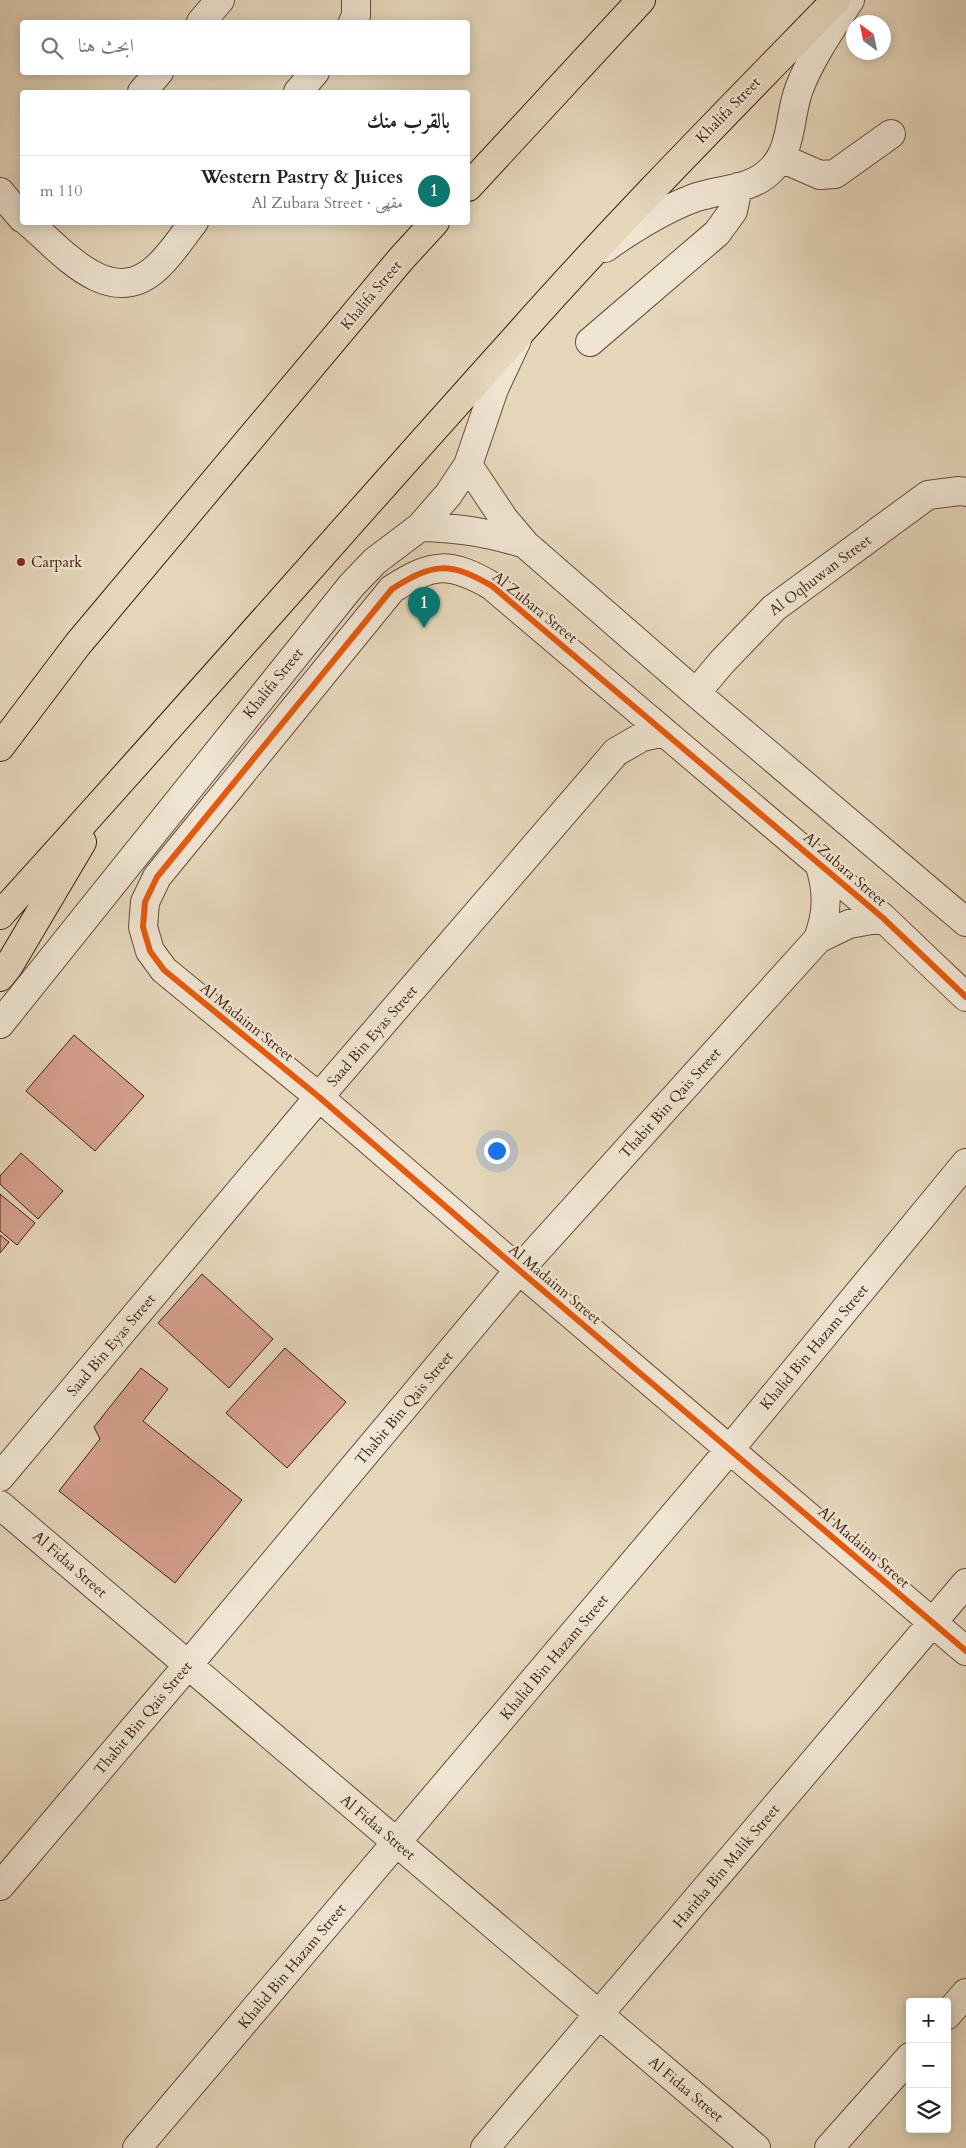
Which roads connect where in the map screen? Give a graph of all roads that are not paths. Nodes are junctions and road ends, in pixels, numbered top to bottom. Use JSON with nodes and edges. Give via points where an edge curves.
{"nodes":[{"id":1,"x":220,"y":0,"type":"edge"},
{"id":2,"x":356,"y":0,"type":"edge"},
{"id":3,"x":641,"y":0,"type":"edge"},
{"id":4,"x":836,"y":0,"type":"edge"},
{"id":5,"x":850,"y":0,"type":"edge"},
{"id":6,"x":203,"y":20,"type":"edge"},
{"id":7,"x":354,"y":20,"type":"edge"},
{"id":8,"x":156,"y":75,"type":"edge"},
{"id":9,"x":312,"y":75,"type":"edge"},
{"id":10,"x":144,"y":90,"type":"edge"},
{"id":11,"x":300,"y":90,"type":"edge"},
{"id":12,"x":891,"y":134,"type":"dead end"},
{"id":13,"x":781,"y":158,"type":"junction"},
{"id":14,"x":470,"y":185,"type":"edge"},
{"id":15,"x":738,"y":187,"type":"junction"},
{"id":16,"x":0,"y":192,"type":"edge"},
{"id":17,"x":20,"y":217,"type":"edge"},
{"id":18,"x":28,"y":225,"type":"edge"},
{"id":19,"x":192,"y":225,"type":"edge"},
{"id":20,"x":432,"y":225,"type":"edge"},
{"id":21,"x":578,"y":270,"type":"junction"},
{"id":22,"x":520,"y":332,"type":"junction"},
{"id":23,"x":590,"y":342,"type":"dead end"},
{"id":24,"x":468,"y":465,"type":"junction"},
{"id":25,"x":966,"y":492,"type":"edge"},
{"id":26,"x":420,"y":528,"type":"junction"},
{"id":27,"x":524,"y":544,"type":"junction"},
{"id":28,"x":78,"y":644,"type":"junction"},
{"id":29,"x":696,"y":693,"type":"junction"},
{"id":30,"x":0,"y":724,"type":"edge"},
{"id":31,"x":664,"y":732,"type":"junction"},
{"id":32,"x":0,"y":747,"type":"edge"},
{"id":33,"x":110,"y":794,"type":"junction"},
{"id":34,"x":819,"y":863,"type":"junction"},
{"id":35,"x":0,"y":914,"type":"edge"},
{"id":36,"x":883,"y":918,"type":"junction"},
{"id":37,"x":966,"y":922,"type":"edge"},
{"id":38,"x":144,"y":927,"type":"joint"},
{"id":39,"x":818,"y":939,"type":"junction"},
{"id":40,"x":0,"y":977,"type":"edge"},
{"id":41,"x":966,"y":997,"type":"edge"},
{"id":42,"x":0,"y":1024,"type":"edge"},
{"id":43,"x":319,"y":1097,"type":"junction"},
{"id":44,"x":966,"y":1163,"type":"edge"},
{"id":45,"x":518,"y":1270,"type":"junction"},
{"id":46,"x":730,"y":1448,"type":"junction"},
{"id":47,"x":0,"y":1477,"type":"edge"},
{"id":48,"x":0,"y":1505,"type":"edge"},
{"id":49,"x":966,"y":1583,"type":"edge"},
{"id":50,"x":934,"y":1623,"type":"junction"},
{"id":51,"x":966,"y":1651,"type":"edge"},
{"id":52,"x":188,"y":1666,"type":"junction"},
{"id":53,"x":397,"y":1842,"type":"junction"},
{"id":54,"x":0,"y":1886,"type":"edge"},
{"id":55,"x":966,"y":1993,"type":"edge"},
{"id":56,"x":951,"y":2010,"type":"edge"},
{"id":57,"x":599,"y":2015,"type":"junction"},
{"id":58,"x":906,"y":2061,"type":"edge"},
{"id":59,"x":137,"y":2148,"type":"edge"},
{"id":60,"x":485,"y":2148,"type":"edge"},
{"id":61,"x":756,"y":2148,"type":"edge"},
{"id":62,"x":829,"y":2148,"type":"edge"}],
"edges":[{"from":1,"to":6,"type":"street"},
{"from":2,"to":7,"type":"street"},
{"from":3,"to":14,"type":"main road"},
{"from":4,"to":21,"type":"main road","name":"Khalifa Street"},
{"from":5,"to":13,"type":"street","via":[[799,89]]},
{"from":8,"to":10,"type":"street"},
{"from":9,"to":11,"type":"street"},
{"from":12,"to":13,"type":"street","via":[[835,174],[820,176]]},
{"from":13,"to":15,"type":"street","via":[[762,178]]},
{"from":15,"to":21,"type":"street","via":[[694,198],[663,212],[612,243]]},
{"from":15,"to":23,"type":"street","via":[[733,210],[717,233]]},
{"from":16,"to":17,"type":"street"},
{"from":18,"to":19,"type":"street","via":[[88,274],[117,283],[132,281],[154,270]]},
{"from":20,"to":28,"type":"main road","name":"Khalifa Street"},
{"from":21,"to":22,"type":"main road","name":"Khalifa Street"},
{"from":22,"to":24,"type":"street","name":"Khalifa Street","via":[[494,390]]},
{"from":22,"to":33,"type":"main road","name":"Khalifa Street"},
{"from":24,"to":26,"type":"street","name":"Khalifa Street"},
{"from":24,"to":27,"type":"street"},
{"from":25,"to":29,"type":"street","name":"Al Oqhuwan Street","via":[[928,495],[774,608]]},
{"from":26,"to":27,"type":"street","via":[[456,528]]},
{"from":26,"to":42,"type":"street","name":"Khalifa Street","via":[[375,561],[351,586]]},
{"from":27,"to":29,"type":"street"},
{"from":28,"to":30,"type":"street","name":"Khalifa Street"},
{"from":28,"to":32,"type":"main road","name":"Khalifa Street"},
{"from":29,"to":37,"type":"street"},
{"from":31,"to":34,"type":"street","name":"Al Zubara Street"},
{"from":31,"to":38,"type":"street","name":"Al Zubara Street","via":[[492,586],[471,574],[438,567],[414,575],[392,589],[157,877],[145,902]]},
{"from":31,"to":43,"type":"street","name":"Saad Bin Eyas Street","via":[[642,737],[616,752]]},
{"from":33,"to":35,"type":"main road","name":"Khalifa Street"},
{"from":33,"to":40,"type":"main road"},
{"from":34,"to":36,"type":"street","name":"Al Zubara Street"},
{"from":34,"to":39,"type":"street","via":[[827,901],[825,921]]},
{"from":36,"to":39,"type":"street","via":[[849,924]]},
{"from":36,"to":41,"type":"street","name":"Al Zubara Street"},
{"from":38,"to":43,"type":"street","name":"Al Madainn Street","via":[[150,951],[164,970]]},
{"from":39,"to":45,"type":"street","name":"Thabit Bin Qais Street"},
{"from":43,"to":45,"type":"street","name":"Al Madainn Street"},
{"from":43,"to":47,"type":"street","name":"Saad Bin Eyas Street"},
{"from":44,"to":46,"type":"street","name":"Khalid Bin Hazam Street"},
{"from":45,"to":46,"type":"street","name":"Al Madainn Street"},
{"from":45,"to":52,"type":"street","name":"Thabit Bin Qais Street"},
{"from":46,"to":50,"type":"street","name":"Al Madainn Street"},
{"from":46,"to":53,"type":"street","name":"Khalid Bin Hazam Street"},
{"from":48,"to":52,"type":"street","name":"Al Fidaa Street"},
{"from":49,"to":50,"type":"street","name":"Haritha Bin Malik Street"},
{"from":50,"to":51,"type":"street","name":"Al Madainn Street"},
{"from":50,"to":57,"type":"street","name":"Haritha Bin Malik Street"},
{"from":52,"to":53,"type":"street","name":"Al Fidaa Street"},
{"from":52,"to":54,"type":"street","name":"Thabit Bin Qais Street"},
{"from":53,"to":57,"type":"street","name":"Al Fidaa Street"},
{"from":53,"to":59,"type":"street","name":"Khalid Bin Hazam Street"},
{"from":55,"to":56,"type":"street"},
{"from":57,"to":60,"type":"street","name":"Haritha Bin Malik Street"},
{"from":57,"to":61,"type":"street","name":"Al Fidaa Street"},
{"from":58,"to":62,"type":"street"}]}
